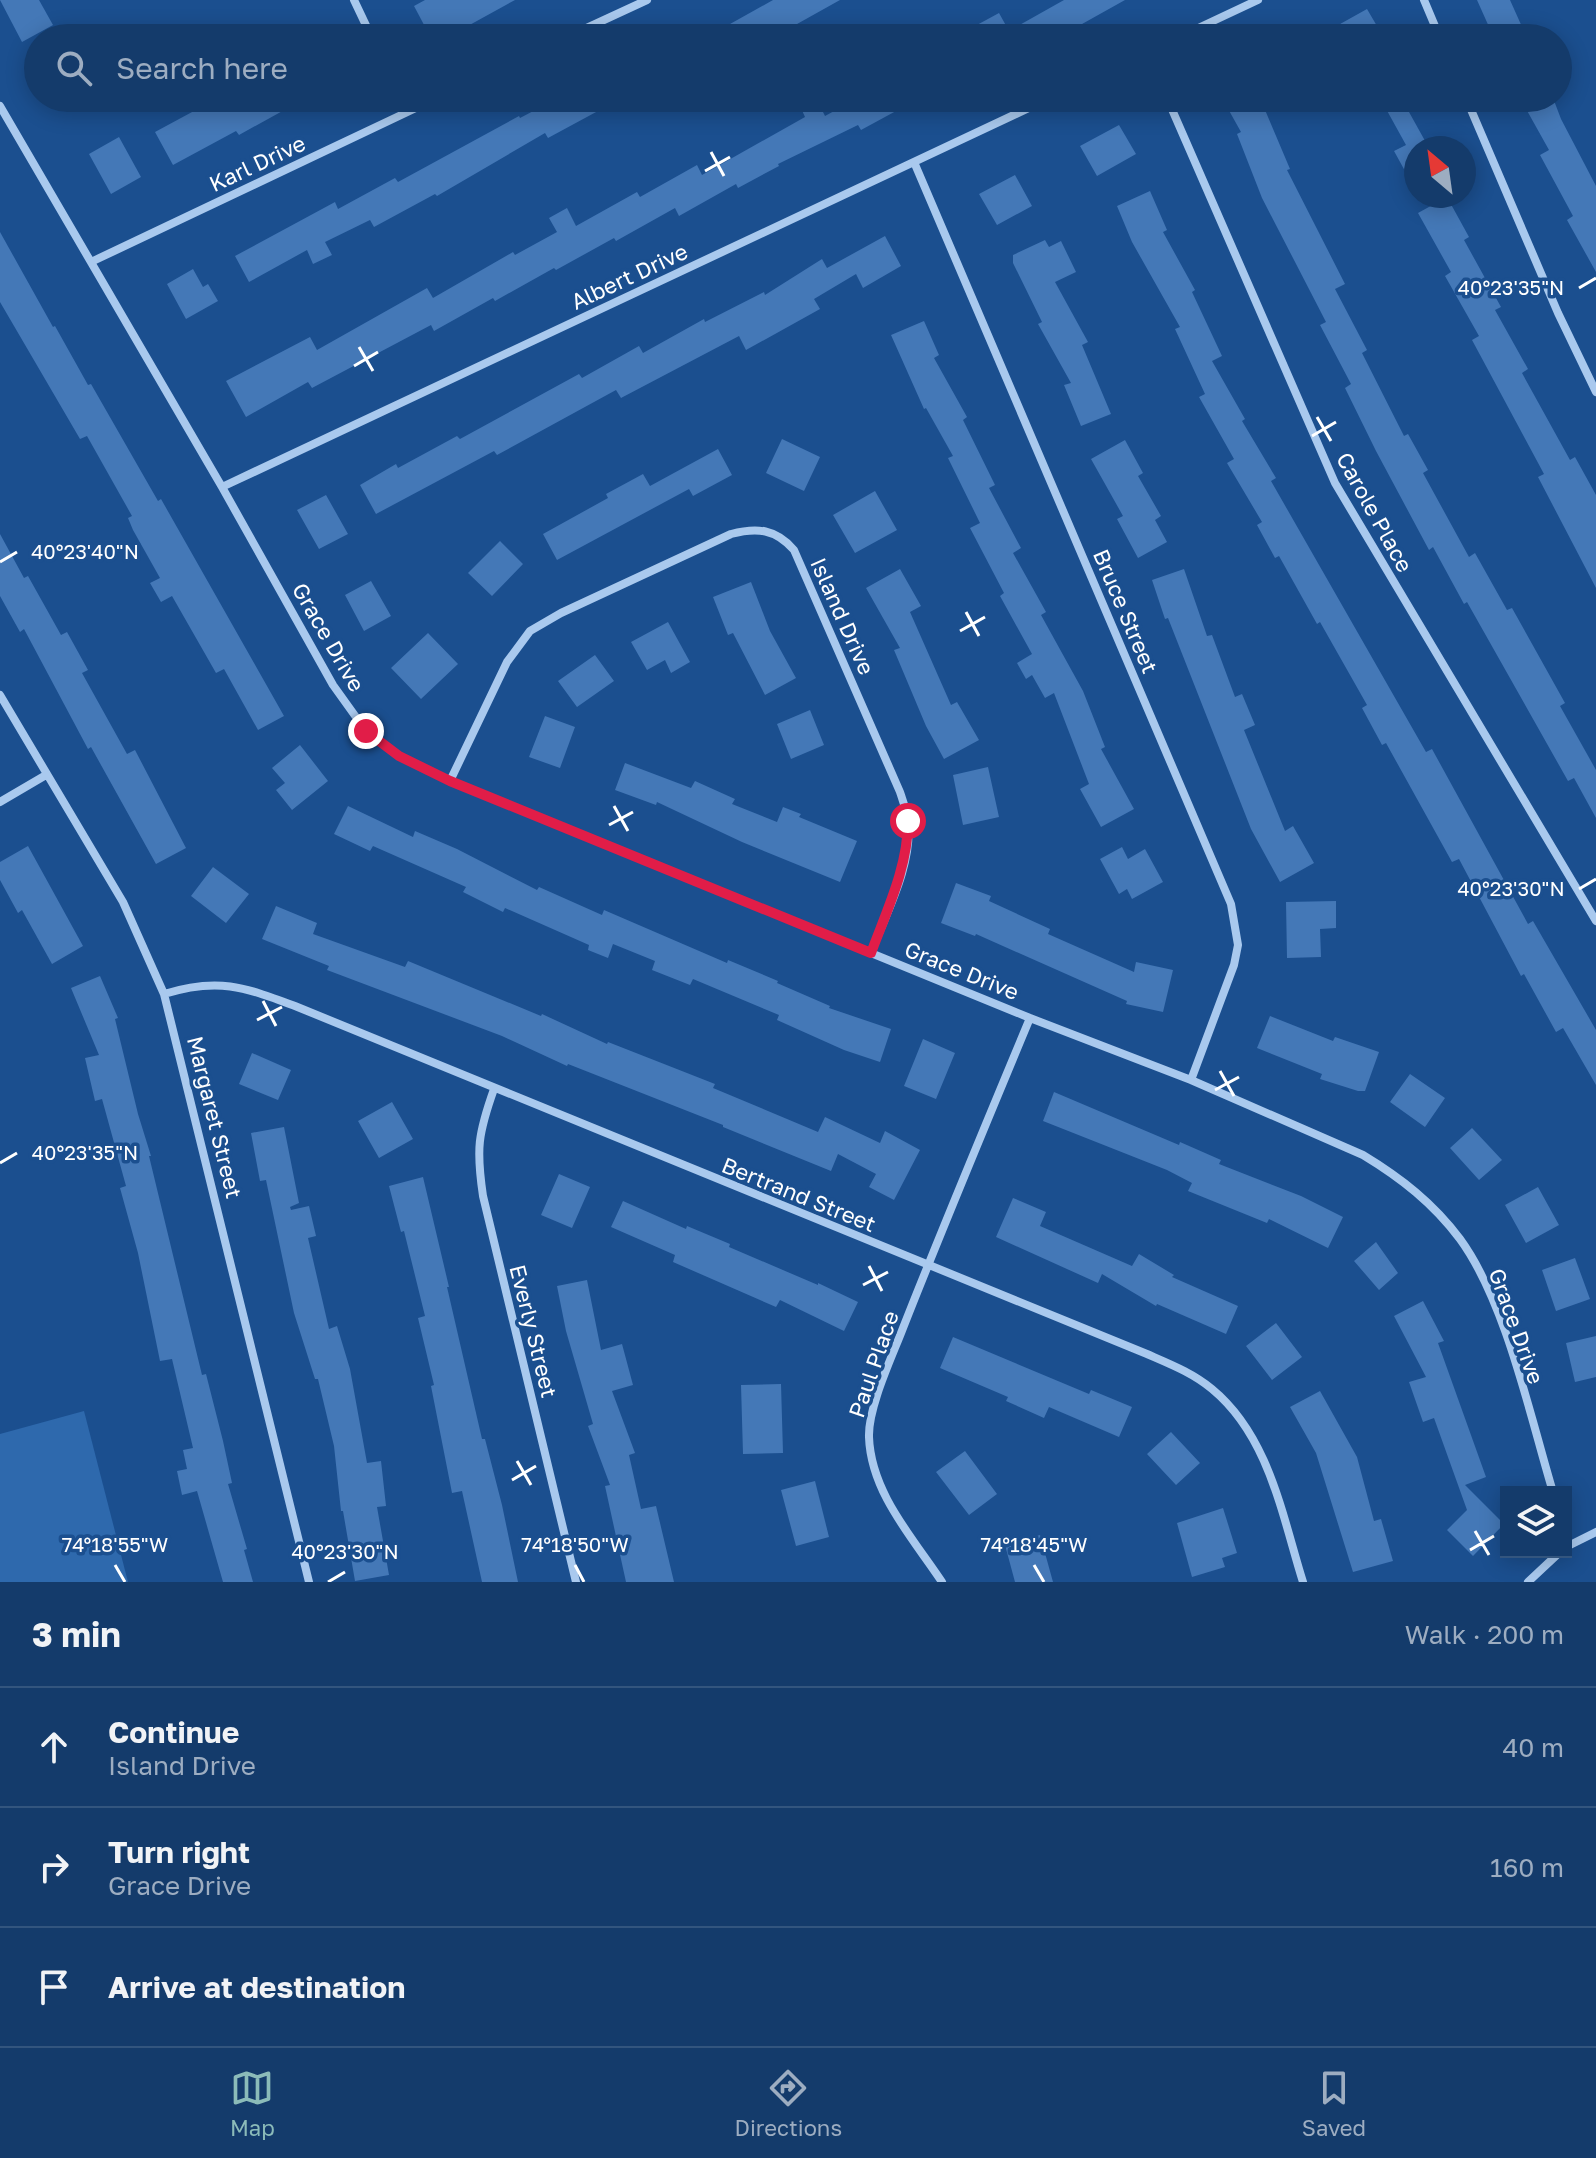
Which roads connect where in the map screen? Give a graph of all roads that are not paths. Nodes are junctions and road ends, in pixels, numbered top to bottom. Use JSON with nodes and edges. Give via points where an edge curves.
{"nodes":[{"id":1,"x":354,"y":0,"type":"edge"},
{"id":2,"x":647,"y":0,"type":"edge"},
{"id":3,"x":1258,"y":0,"type":"edge"},
{"id":4,"x":1424,"y":0,"type":"edge"},
{"id":5,"x":365,"y":24,"type":"edge"},
{"id":6,"x":595,"y":24,"type":"edge"},
{"id":7,"x":1207,"y":24,"type":"edge"},
{"id":8,"x":1434,"y":24,"type":"edge"},
{"id":9,"x":0,"y":106,"type":"edge"},
{"id":10,"x":407,"y":112,"type":"edge"},
{"id":11,"x":1020,"y":112,"type":"edge"},
{"id":12,"x":1173,"y":112,"type":"edge"},
{"id":13,"x":1472,"y":112,"type":"edge"},
{"id":14,"x":914,"y":162,"type":"junction"},
{"id":15,"x":91,"y":262,"type":"junction"},
{"id":16,"x":1596,"y":392,"type":"edge"},
{"id":17,"x":222,"y":487,"type":"junction"},
{"id":18,"x":0,"y":695,"type":"edge"},
{"id":19,"x":46,"y":775,"type":"junction"},
{"id":20,"x":450,"y":781,"type":"junction"},
{"id":21,"x":0,"y":802,"type":"edge"},
{"id":22,"x":1596,"y":921,"type":"edge"},
{"id":23,"x":871,"y":953,"type":"junction"},
{"id":24,"x":164,"y":994,"type":"junction"},
{"id":25,"x":1030,"y":1018,"type":"junction"},
{"id":26,"x":1191,"y":1080,"type":"junction"},
{"id":27,"x":494,"y":1089,"type":"junction"},
{"id":28,"x":927,"y":1266,"type":"junction"},
{"id":29,"x":1551,"y":1486,"type":"edge"},
{"id":30,"x":1596,"y":1532,"type":"edge"},
{"id":31,"x":1572,"y":1541,"type":"edge"},
{"id":32,"x":1554,"y":1558,"type":"edge"},
{"id":33,"x":309,"y":1582,"type":"edge"},
{"id":34,"x":576,"y":1582,"type":"edge"},
{"id":35,"x":942,"y":1582,"type":"edge"},
{"id":36,"x":1303,"y":1582,"type":"edge"},
{"id":37,"x":1528,"y":1582,"type":"edge"}],
"edges":[{"from":1,"to":5,"type":"street"},
{"from":2,"to":6,"type":"street"},
{"from":3,"to":7,"type":"street"},
{"from":4,"to":8,"type":"street"},
{"from":9,"to":15,"type":"street","name":"Grace Drive"},
{"from":10,"to":15,"type":"street","name":"Karl Drive"},
{"from":11,"to":14,"type":"street","name":"Albert Drive"},
{"from":12,"to":22,"type":"street","name":"Carole Place","via":[[1335,483]]},
{"from":13,"to":16,"type":"street"},
{"from":14,"to":17,"type":"street","name":"Albert Drive"},
{"from":14,"to":26,"type":"street","name":"Bruce Street","via":[[1231,904],[1238,945],[1234,965]]},
{"from":15,"to":17,"type":"street","name":"Grace Drive"},
{"from":17,"to":20,"type":"street","name":"Grace Drive","via":[[333,685],[366,731],[399,756]]},
{"from":18,"to":19,"type":"street","name":"Margaret Street"},
{"from":19,"to":21,"type":"street"},
{"from":19,"to":24,"type":"street","name":"Margaret Street","via":[[123,902]]},
{"from":20,"to":23,"type":"street","name":"Grace Drive"},
{"from":20,"to":23,"type":"street","name":"Island Drive","via":[[507,662],[530,631],[731,534],[750,528],[769,532],[794,550],[908,821],[899,878]]},
{"from":23,"to":25,"type":"street","name":"Grace Drive"},
{"from":24,"to":27,"type":"street","name":"Bertrand Street","via":[[211,984],[252,990]]},
{"from":24,"to":33,"type":"street","name":"Margaret Street"},
{"from":25,"to":26,"type":"street","name":"Grace Drive"},
{"from":25,"to":28,"type":"street","name":"Paul Place"},
{"from":26,"to":29,"type":"street","name":"Grace Drive","via":[[1363,1155],[1405,1182],[1443,1219],[1490,1296]]},
{"from":27,"to":28,"type":"street","name":"Bertrand Street"},
{"from":27,"to":34,"type":"street","name":"Everly Street","via":[[481,1124],[481,1183]]},
{"from":28,"to":35,"type":"street","name":"Paul Place","via":[[879,1391],[869,1435],[873,1467],[885,1496]]},
{"from":28,"to":36,"type":"street","name":"Bertrand Street","via":[[1147,1354],[1213,1389],[1241,1421],[1266,1464]]},
{"from":30,"to":31,"type":"street"},
{"from":32,"to":37,"type":"street"}]}
